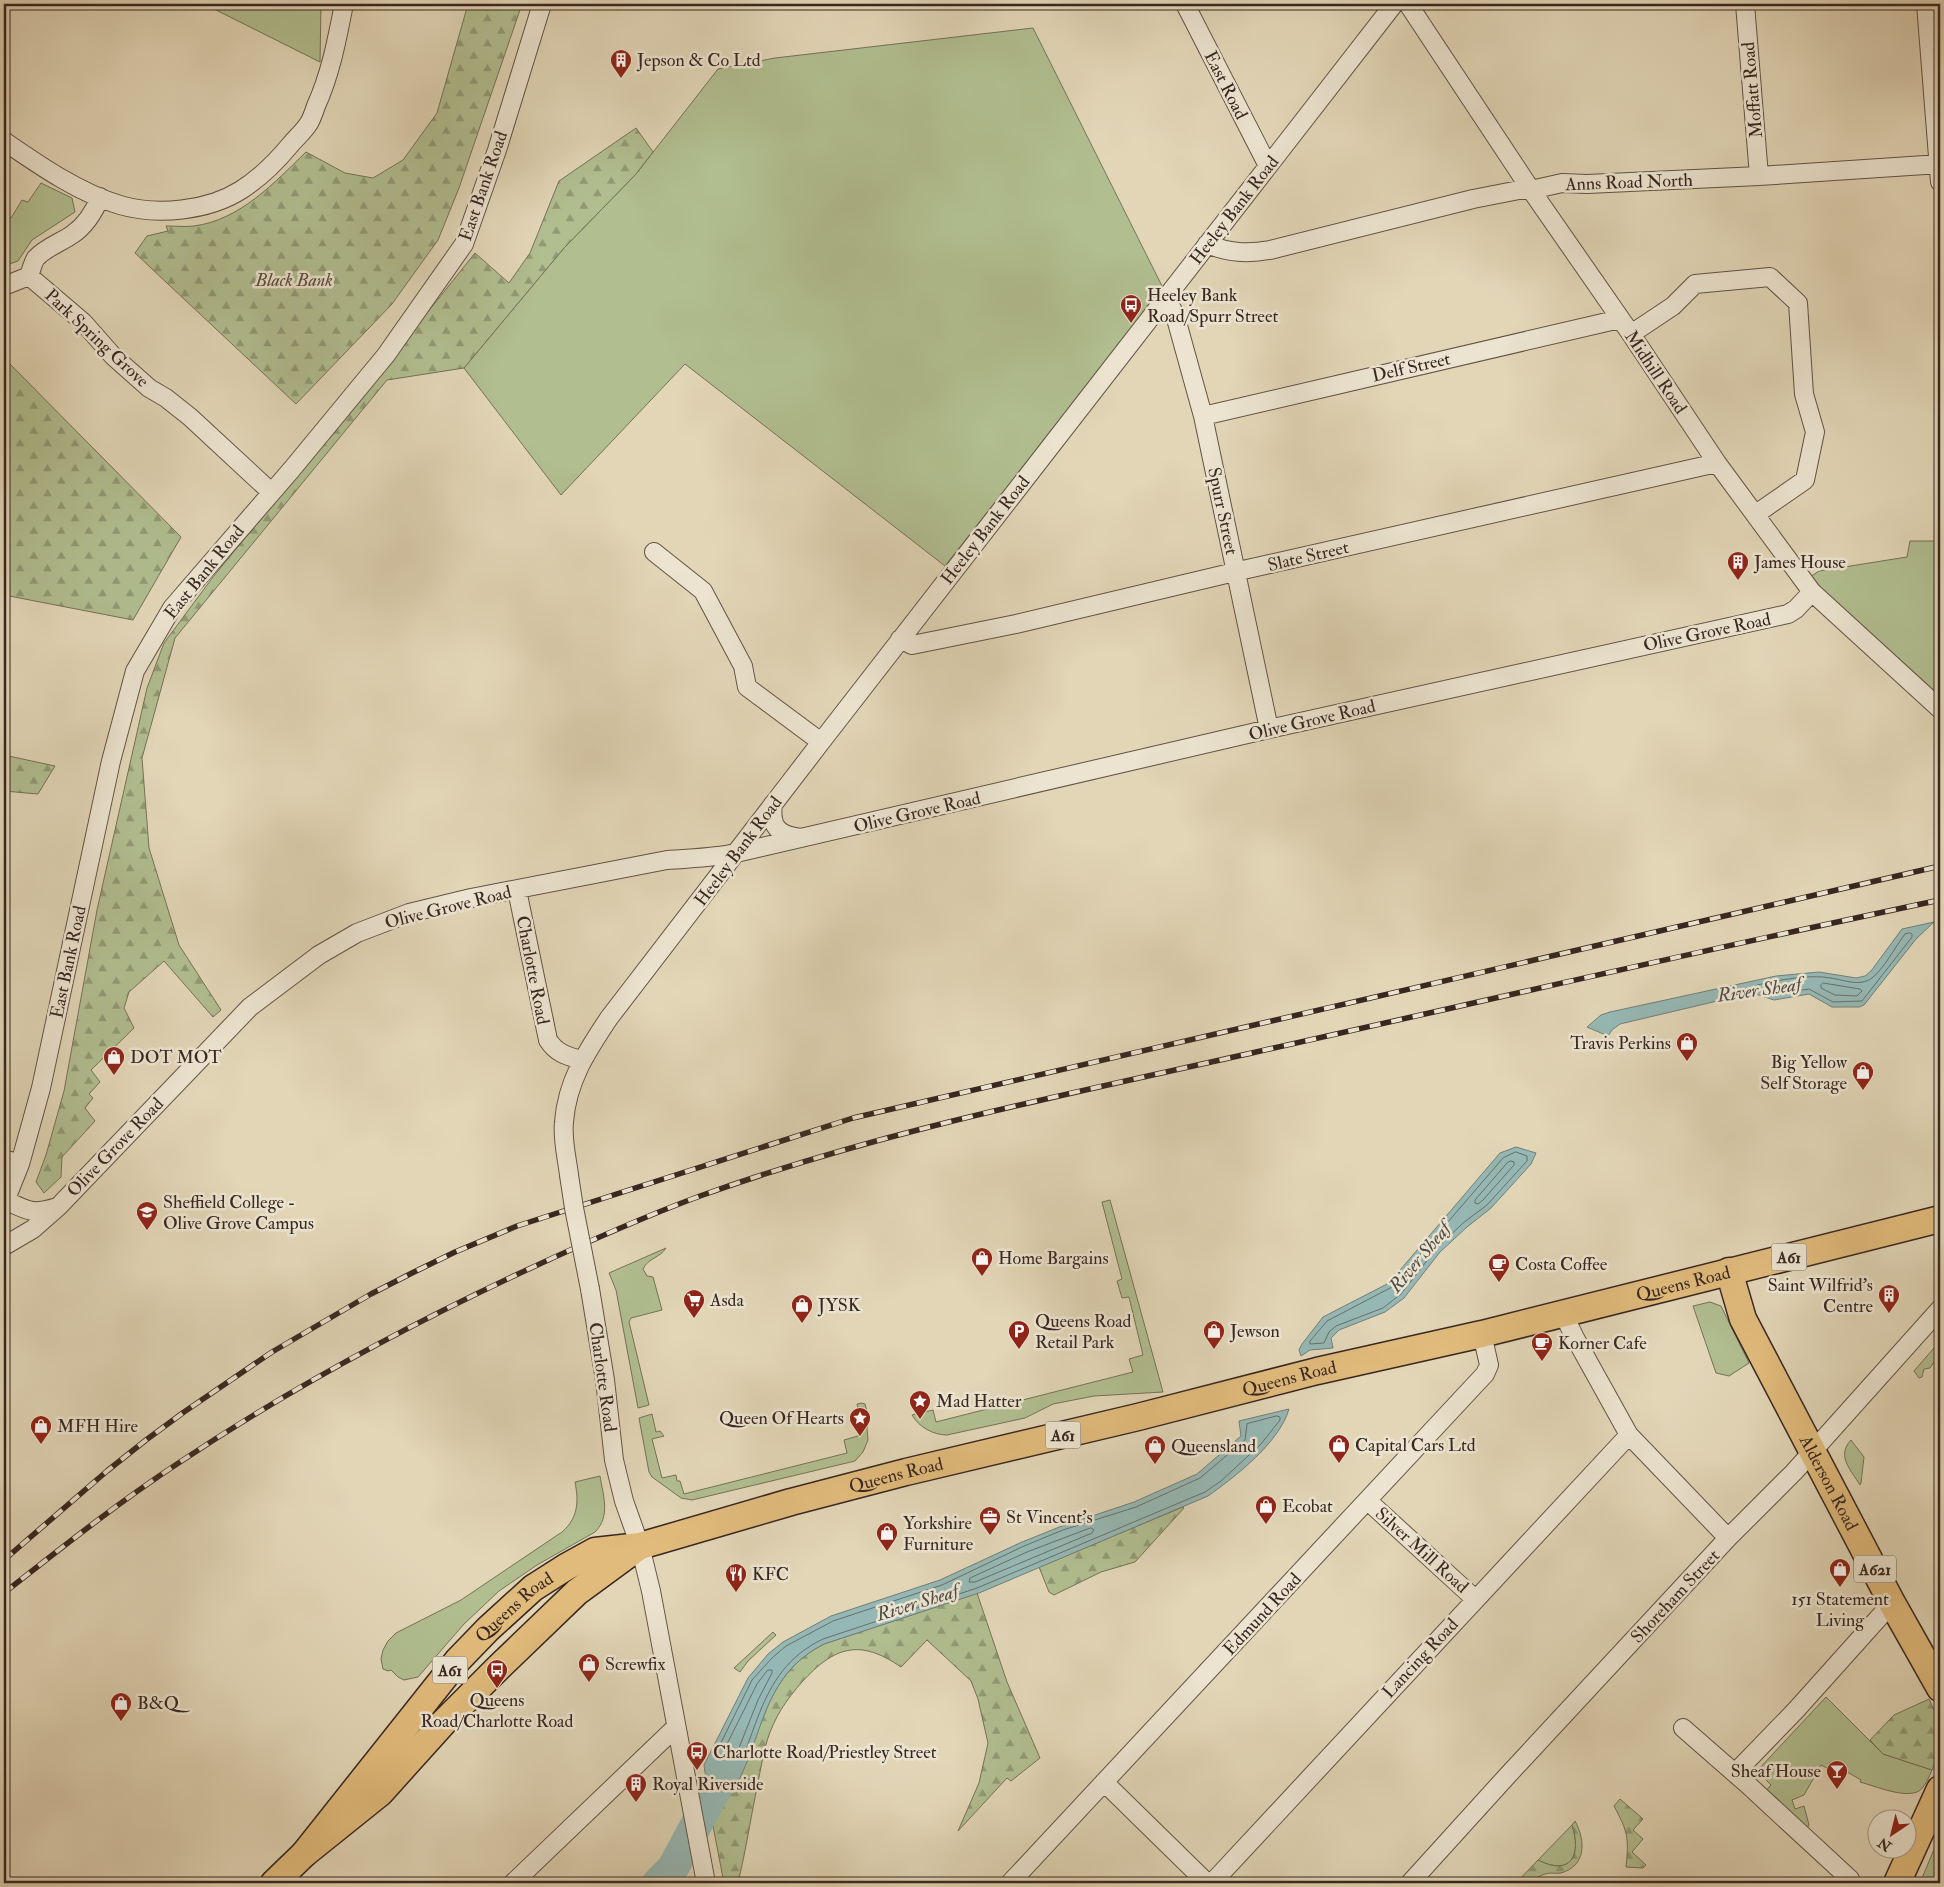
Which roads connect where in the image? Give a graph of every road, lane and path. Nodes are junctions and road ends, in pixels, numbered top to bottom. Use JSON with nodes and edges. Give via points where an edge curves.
{"nodes":[{"id":1,"x":344,"y":4,"type":"edge"},
{"id":2,"x":542,"y":4,"type":"edge"},
{"id":3,"x":1185,"y":4,"type":"edge"},
{"id":4,"x":1394,"y":4,"type":"edge"},
{"id":5,"x":1408,"y":4,"type":"edge"},
{"id":6,"x":1745,"y":4,"type":"edge"},
{"id":7,"x":1926,"y":4,"type":"edge"},
{"id":8,"x":4,"y":141,"type":"edge"},
{"id":9,"x":1940,"y":164,"type":"edge"},
{"id":10,"x":1268,"y":166,"type":"junction"},
{"id":11,"x":1759,"y":176,"type":"junction"},
{"id":12,"x":1940,"y":182,"type":"edge"},
{"id":13,"x":1531,"y":190,"type":"junction"},
{"id":14,"x":100,"y":197,"type":"junction"},
{"id":15,"x":1207,"y":244,"type":"junction"},
{"id":16,"x":30,"y":276,"type":"junction"},
{"id":17,"x":4,"y":286,"type":"edge"},
{"id":18,"x":1166,"y":297,"type":"junction"},
{"id":19,"x":1620,"y":319,"type":"junction"},
{"id":20,"x":1631,"y":334,"type":"junction"},
{"id":21,"x":1203,"y":416,"type":"junction"},
{"id":22,"x":1717,"y":463,"type":"junction"},
{"id":23,"x":271,"y":492,"type":"junction"},
{"id":24,"x":1756,"y":514,"type":"junction"},
{"id":25,"x":654,"y":552,"type":"dead end"},
{"id":26,"x":1236,"y":572,"type":"junction"},
{"id":27,"x":1812,"y":592,"type":"junction"},
{"id":28,"x":900,"y":640,"type":"junction"},
{"id":29,"x":1940,"y":709,"type":"edge"},
{"id":30,"x":1269,"y":729,"type":"junction"},
{"id":31,"x":821,"y":742,"type":"junction"},
{"id":32,"x":773,"y":804,"type":"junction"},
{"id":33,"x":804,"y":838,"type":"junction"},
{"id":34,"x":736,"y":853,"type":"junction"},
{"id":35,"x":517,"y":890,"type":"junction"},
{"id":36,"x":581,"y":1060,"type":"junction"},
{"id":37,"x":12,"y":1162,"type":"edge"},
{"id":38,"x":4,"y":1202,"type":"edge"},
{"id":39,"x":58,"y":1207,"type":"junction"},
{"id":40,"x":1940,"y":1219,"type":"edge"},
{"id":41,"x":4,"y":1246,"type":"edge"},
{"id":42,"x":1729,"y":1271,"type":"junction"},
{"id":43,"x":1940,"y":1309,"type":"edge"},
{"id":44,"x":1563,"y":1314,"type":"junction"},
{"id":45,"x":1482,"y":1334,"type":"junction"},
{"id":46,"x":1629,"y":1435,"type":"junction"},
{"id":47,"x":1813,"y":1449,"type":"junction"},
{"id":48,"x":1368,"y":1501,"type":"junction"},
{"id":49,"x":1728,"y":1538,"type":"junction"},
{"id":50,"x":640,"y":1546,"type":"junction"},
{"id":51,"x":1475,"y":1599,"type":"junction"},
{"id":52,"x":1892,"y":1603,"type":"junction"},
{"id":53,"x":1940,"y":1688,"type":"edge"},
{"id":54,"x":676,"y":1727,"type":"junction"},
{"id":55,"x":1683,"y":1728,"type":"dead end"},
{"id":56,"x":1735,"y":1773,"type":"junction"},
{"id":57,"x":1104,"y":1782,"type":"junction"},
{"id":58,"x":1940,"y":1789,"type":"edge"},
{"id":59,"x":304,"y":1854,"type":"junction"},
{"id":60,"x":1850,"y":1879,"type":"dead end"},
{"id":61,"x":279,"y":1882,"type":"edge"},
{"id":62,"x":513,"y":1883,"type":"edge"},
{"id":63,"x":706,"y":1883,"type":"edge"},
{"id":64,"x":1010,"y":1883,"type":"edge"},
{"id":65,"x":1207,"y":1883,"type":"edge"},
{"id":66,"x":1212,"y":1883,"type":"edge"},
{"id":67,"x":1410,"y":1883,"type":"edge"},
{"id":68,"x":1897,"y":1883,"type":"edge"}],
"edges":[{"from":1,"to":14,"type":"street","via":[[325,86],[309,123],[264,172],[241,190],[199,207],[144,210]]},
{"from":2,"to":23,"type":"street","name":"East Bank Road","via":[[464,244],[386,355]]},
{"from":3,"to":10,"type":"street","name":"East Road"},
{"from":4,"to":10,"type":"street","name":"Heeley Bank Road"},
{"from":5,"to":13,"type":"street","name":"Midhill Road"},
{"from":6,"to":11,"type":"street","name":"Moffatt Road"},
{"from":7,"to":9,"type":"street"},
{"from":8,"to":14,"type":"street","via":[[56,175]]},
{"from":9,"to":11,"type":"street","name":"Anns Road North"},
{"from":9,"to":12,"type":"street"},
{"from":10,"to":15,"type":"street","name":"Heeley Bank Road"},
{"from":11,"to":13,"type":"street","name":"Anns Road North","via":[[1562,183]]},
{"from":13,"to":15,"type":"street","name":"Anns Road North","via":[[1473,199],[1270,250],[1237,253]]},
{"from":13,"to":19,"type":"street","name":"Midhill Road"},
{"from":14,"to":16,"type":"street","name":"Park Spring Grove","via":[[86,223],[36,258]]},
{"from":15,"to":18,"type":"street","name":"Heeley Bank Road"},
{"from":16,"to":17,"type":"street"},
{"from":16,"to":23,"type":"street","name":"Park Spring Grove","via":[[83,322],[113,356],[149,388],[190,417]]},
{"from":18,"to":21,"type":"street","name":"Spurr Street","via":[[1175,315]]},
{"from":18,"to":28,"type":"street","name":"Heeley Bank Road"},
{"from":19,"to":20,"type":"street","name":"Midhill Road"},
{"from":19,"to":21,"type":"street","name":"Delf Street"},
{"from":20,"to":22,"type":"street","name":"Midhill Road"},
{"from":20,"to":24,"type":"street","via":[[1673,306],[1695,284],[1770,277],[1798,303],[1804,394],[1815,432],[1805,480]]},
{"from":21,"to":26,"type":"street","name":"Spurr Street"},
{"from":22,"to":24,"type":"street","name":"Midhill Road"},
{"from":22,"to":26,"type":"street","name":"Slate Street"},
{"from":23,"to":37,"type":"street","name":"East Bank Road","via":[[172,608],[135,670],[109,770],[41,1088]]},
{"from":24,"to":27,"type":"street","name":"Midhill Road"},
{"from":25,"to":31,"type":"street","via":[[703,591],[743,666],[747,687]]},
{"from":26,"to":28,"type":"street","name":"Slate Street","via":[[1016,624],[912,645]]},
{"from":26,"to":30,"type":"street","name":"Spurr Street"},
{"from":27,"to":29,"type":"street","name":"Midhill Road"},
{"from":27,"to":30,"type":"street","name":"Olive Grove Road","via":[[1788,614]]},
{"from":28,"to":31,"type":"street","name":"Heeley Bank Road"},
{"from":30,"to":33,"type":"street","name":"Olive Grove Road"},
{"from":31,"to":32,"type":"street","name":"Heeley Bank Road"},
{"from":32,"to":33,"type":"street","name":"Olive Grove Road","via":[[774,824],[780,831]]},
{"from":32,"to":34,"type":"street","name":"Heeley Bank Road"},
{"from":33,"to":34,"type":"street","name":"Olive Grove Road"},
{"from":34,"to":35,"type":"street","name":"Olive Grove Road","via":[[667,860]]},
{"from":34,"to":36,"type":"street","name":"Heeley Bank Road","via":[[609,1018]]},
{"from":35,"to":36,"type":"street","name":"Charlotte Road","via":[[548,1040],[560,1053]]},
{"from":35,"to":39,"type":"street","name":"Olive Grove Road","via":[[409,913],[357,933],[319,955],[250,1007]]},
{"from":36,"to":50,"type":"street","name":"Charlotte Road","bridge":true,"via":[[571,1085],[564,1122],[569,1175],[605,1380],[614,1460]]},
{"from":37,"to":38,"type":"street","name":"East Bank Road"},
{"from":38,"to":39,"type":"street","name":"Olive Grove Road","via":[[30,1212]]},
{"from":39,"to":41,"type":"street","name":"Olive Grove Road","via":[[33,1229]]},
{"from":40,"to":42,"type":"highway","name":"Queens Road","number":"A61"},
{"from":42,"to":44,"type":"highway","name":"Queens Road","number":"A61"},
{"from":42,"to":47,"type":"highway","name":"Alderson Road","number":"A621","via":[[1743,1319]]},
{"from":43,"to":47,"type":"street","name":"Shoreham Street"},
{"from":44,"to":45,"type":"highway","name":"Queens Road","number":"A61"},
{"from":44,"to":46,"type":"street"},
{"from":45,"to":48,"type":"street","name":"Edmund Road","via":[[1489,1365],[1487,1372]]},
{"from":45,"to":50,"type":"highway","name":"Queens Road","number":"A61","via":[[906,1472]]},
{"from":46,"to":49,"type":"street"},
{"from":46,"to":51,"type":"street","name":"Lancing Road"},
{"from":47,"to":49,"type":"street","name":"Shoreham Street"},
{"from":47,"to":52,"type":"highway","name":"Alderson Road","number":"A621"},
{"from":48,"to":51,"type":"street","name":"Silver Mill Road"},
{"from":48,"to":57,"type":"street","name":"Edmund Road"},
{"from":49,"to":67,"type":"street","name":"Shoreham Street"},
{"from":50,"to":54,"type":"street","name":"Charlotte Road"},
{"from":50,"to":59,"type":"highway","name":"Queens Road","number":"A61","via":[[577,1592],[456,1710],[380,1793]]},
{"from":50,"to":59,"type":"highway","name":"Queens Road","number":"A61","via":[[595,1551],[523,1596],[458,1660]]},
{"from":51,"to":66,"type":"street","name":"Lancing Road"},
{"from":52,"to":53,"type":"highway","name":"Alderson Road","number":"A621"},
{"from":52,"to":56,"type":"street"},
{"from":54,"to":62,"type":"street"},
{"from":54,"to":63,"type":"street","name":"Charlotte Road"},
{"from":55,"to":56,"type":"street"},
{"from":56,"to":60,"type":"street"},
{"from":57,"to":64,"type":"street","name":"Edmund Road"},
{"from":57,"to":65,"type":"street"},
{"from":58,"to":68,"type":"highway"},
{"from":59,"to":61,"type":"highway","name":"Queens Road","number":"A61"}]}
